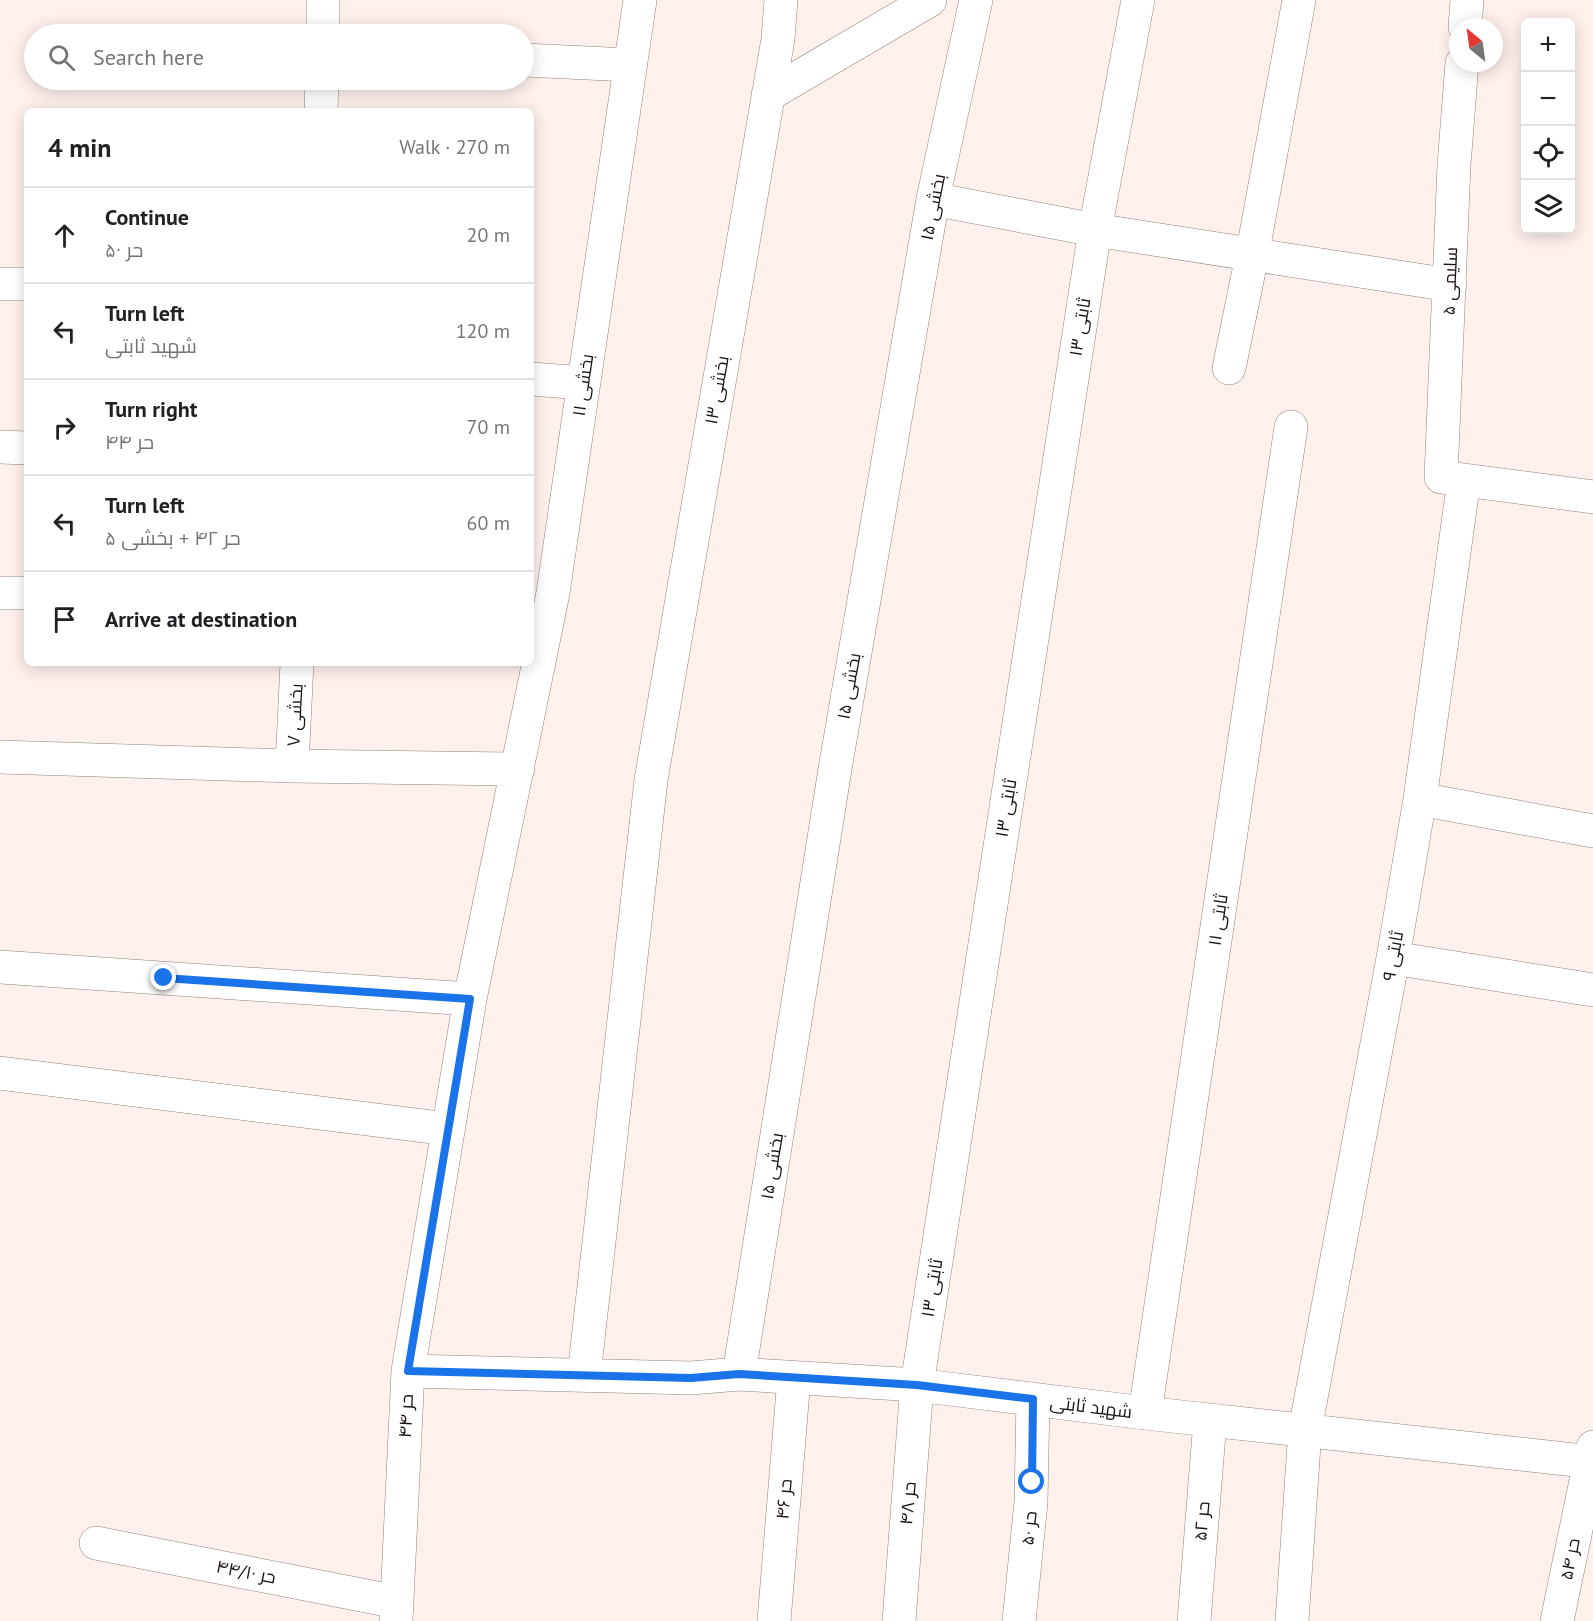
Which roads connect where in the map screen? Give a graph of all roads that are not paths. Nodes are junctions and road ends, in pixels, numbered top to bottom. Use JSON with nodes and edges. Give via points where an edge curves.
{"nodes":[{"id":1,"x":323,"y":0,"type":"edge"},
{"id":2,"x":640,"y":0,"type":"edge"},
{"id":3,"x":781,"y":0,"type":"edge"},
{"id":4,"x":930,"y":0,"type":"edge"},
{"id":5,"x":976,"y":0,"type":"edge"},
{"id":6,"x":1138,"y":0,"type":"edge"},
{"id":7,"x":1299,"y":0,"type":"edge"},
{"id":8,"x":1467,"y":0,"type":"edge"},
{"id":9,"x":1466,"y":18,"type":"edge"},
{"id":10,"x":323,"y":24,"type":"edge"},
{"id":11,"x":534,"y":60,"type":"edge"},
{"id":12,"x":630,"y":65,"type":"junction"},
{"id":13,"x":1461,"y":72,"type":"edge"},
{"id":14,"x":322,"y":90,"type":"edge"},
{"id":15,"x":768,"y":95,"type":"junction"},
{"id":16,"x":321,"y":108,"type":"edge"},
{"id":17,"x":933,"y":200,"type":"junction"},
{"id":18,"x":1095,"y":230,"type":"junction"},
{"id":19,"x":1252,"y":256,"type":"junction"},
{"id":20,"x":0,"y":284,"type":"edge"},
{"id":21,"x":24,"y":284,"type":"edge"},
{"id":22,"x":1450,"y":285,"type":"junction"},
{"id":23,"x":1229,"y":368,"type":"dead end"},
{"id":24,"x":534,"y":379,"type":"edge"},
{"id":25,"x":584,"y":383,"type":"junction"},
{"id":26,"x":1291,"y":427,"type":"dead end"},
{"id":27,"x":0,"y":447,"type":"edge"},
{"id":28,"x":24,"y":448,"type":"edge"},
{"id":29,"x":1464,"y":480,"type":"junction"},
{"id":30,"x":1592,"y":490,"type":"edge"},
{"id":31,"x":542,"y":592,"type":"edge"},
{"id":32,"x":0,"y":593,"type":"edge"},
{"id":33,"x":24,"y":594,"type":"edge"},
{"id":34,"x":534,"y":651,"type":"edge"},
{"id":35,"x":297,"y":666,"type":"edge"},
{"id":36,"x":532,"y":666,"type":"edge"},
{"id":37,"x":0,"y":757,"type":"edge"},
{"id":38,"x":292,"y":766,"type":"junction"},
{"id":39,"x":518,"y":769,"type":"junction"},
{"id":40,"x":1420,"y":799,"type":"junction"},
{"id":41,"x":1593,"y":831,"type":"edge"},
{"id":42,"x":1393,"y":958,"type":"junction"},
{"id":43,"x":0,"y":967,"type":"edge"},
{"id":44,"x":1593,"y":990,"type":"edge"},
{"id":45,"x":470,"y":999,"type":"junction"},
{"id":46,"x":0,"y":1073,"type":"edge"},
{"id":47,"x":448,"y":1130,"type":"junction"},
{"id":48,"x":408,"y":1371,"type":"junction"},
{"id":49,"x":739,"y":1374,"type":"junction"},
{"id":50,"x":584,"y":1375,"type":"junction"},
{"id":51,"x":794,"y":1378,"type":"junction"},
{"id":52,"x":917,"y":1385,"type":"junction"},
{"id":53,"x":1033,"y":1399,"type":"junction"},
{"id":54,"x":1145,"y":1413,"type":"junction"},
{"id":55,"x":1210,"y":1421,"type":"junction"},
{"id":56,"x":1305,"y":1430,"type":"junction"},
{"id":57,"x":1592,"y":1457,"type":"edge"},
{"id":58,"x":96,"y":1543,"type":"dead end"},
{"id":59,"x":396,"y":1611,"type":"edge"},
{"id":60,"x":774,"y":1621,"type":"edge"},
{"id":61,"x":899,"y":1621,"type":"edge"},
{"id":62,"x":1019,"y":1621,"type":"edge"},
{"id":63,"x":1194,"y":1621,"type":"edge"},
{"id":64,"x":1292,"y":1621,"type":"edge"},
{"id":65,"x":1557,"y":1621,"type":"edge"}],
"edges":[{"from":1,"to":10,"type":"street"},
{"from":2,"to":12,"type":"street","name":"بخشی ۱۱"},
{"from":3,"to":15,"type":"street","name":"بخشی ۱۳"},
{"from":4,"to":15,"type":"street"},
{"from":5,"to":17,"type":"street","name":"بخشی ۱۵"},
{"from":6,"to":18,"type":"street","name":"ثابتی ۱۳"},
{"from":7,"to":19,"type":"street"},
{"from":8,"to":9,"type":"street"},
{"from":11,"to":12,"type":"street"},
{"from":12,"to":25,"type":"street","name":"بخشی ۱۱"},
{"from":13,"to":22,"type":"street","name":"سلیمی ۵"},
{"from":14,"to":16,"type":"street"},
{"from":15,"to":50,"type":"street","name":"بخشی ۱۳","via":[[651,780]]},
{"from":17,"to":18,"type":"street"},
{"from":17,"to":49,"type":"street","name":"بخشی ۱۵","via":[[835,769]]},
{"from":18,"to":19,"type":"street"},
{"from":18,"to":52,"type":"street","name":"ثابتی ۱۳"},
{"from":19,"to":22,"type":"street"},
{"from":19,"to":23,"type":"street"},
{"from":20,"to":21,"type":"street"},
{"from":22,"to":29,"type":"street","name":"سلیمی ۵","via":[[1441,477]]},
{"from":24,"to":25,"type":"street"},
{"from":25,"to":31,"type":"street","name":"بخشی ۱۱"},
{"from":26,"to":54,"type":"street","name":"ثابتی ۱۱"},
{"from":27,"to":28,"type":"street"},
{"from":29,"to":30,"type":"street"},
{"from":29,"to":40,"type":"street","name":"ثابتی ۹"},
{"from":31,"to":34,"type":"street","name":"بخشی ۱۱"},
{"from":32,"to":33,"type":"street"},
{"from":35,"to":38,"type":"street","name":"بخشی ۷"},
{"from":36,"to":39,"type":"street","name":"بخشی ۱۱"},
{"from":37,"to":38,"type":"street"},
{"from":38,"to":39,"type":"street"},
{"from":39,"to":45,"type":"street","name":"بخشی ۱۱"},
{"from":40,"to":41,"type":"street"},
{"from":40,"to":42,"type":"street","name":"ثابتی ۹"},
{"from":42,"to":44,"type":"street"},
{"from":42,"to":56,"type":"street","name":"ثابتی ۹"},
{"from":43,"to":45,"type":"street"},
{"from":45,"to":47,"type":"street","name":"حر ۴۴"},
{"from":46,"to":47,"type":"street"},
{"from":47,"to":48,"type":"street","name":"حر ۴۴"},
{"from":48,"to":50,"type":"street","name":"شهید ثابتی"},
{"from":48,"to":59,"type":"street","name":"حر ۴۴"},
{"from":49,"to":50,"type":"street","name":"شهید ثابتی","via":[[691,1378]]},
{"from":49,"to":51,"type":"street","name":"شهید ثابتی"},
{"from":51,"to":52,"type":"street","name":"شهید ثابتی"},
{"from":51,"to":60,"type":"street","name":"حر ۴۶"},
{"from":52,"to":53,"type":"street","name":"شهید ثابتی"},
{"from":52,"to":61,"type":"street","name":"حر ۴۸"},
{"from":53,"to":54,"type":"street","name":"شهید ثابتی"},
{"from":53,"to":62,"type":"street","name":"حر ۵۰","via":[[1032,1502]]},
{"from":54,"to":55,"type":"street","name":"شهید ثابتی"},
{"from":55,"to":56,"type":"street","name":"شهید ثابتی"},
{"from":55,"to":63,"type":"street","name":"حر ۵۲"},
{"from":56,"to":57,"type":"street","name":"شهید ثابتی"},
{"from":56,"to":64,"type":"street","name":"ثابتی ۹"},
{"from":57,"to":65,"type":"street","name":"حر ۵۴"},
{"from":58,"to":59,"type":"street","name":"حر ۴۴/۱۰"}]}
